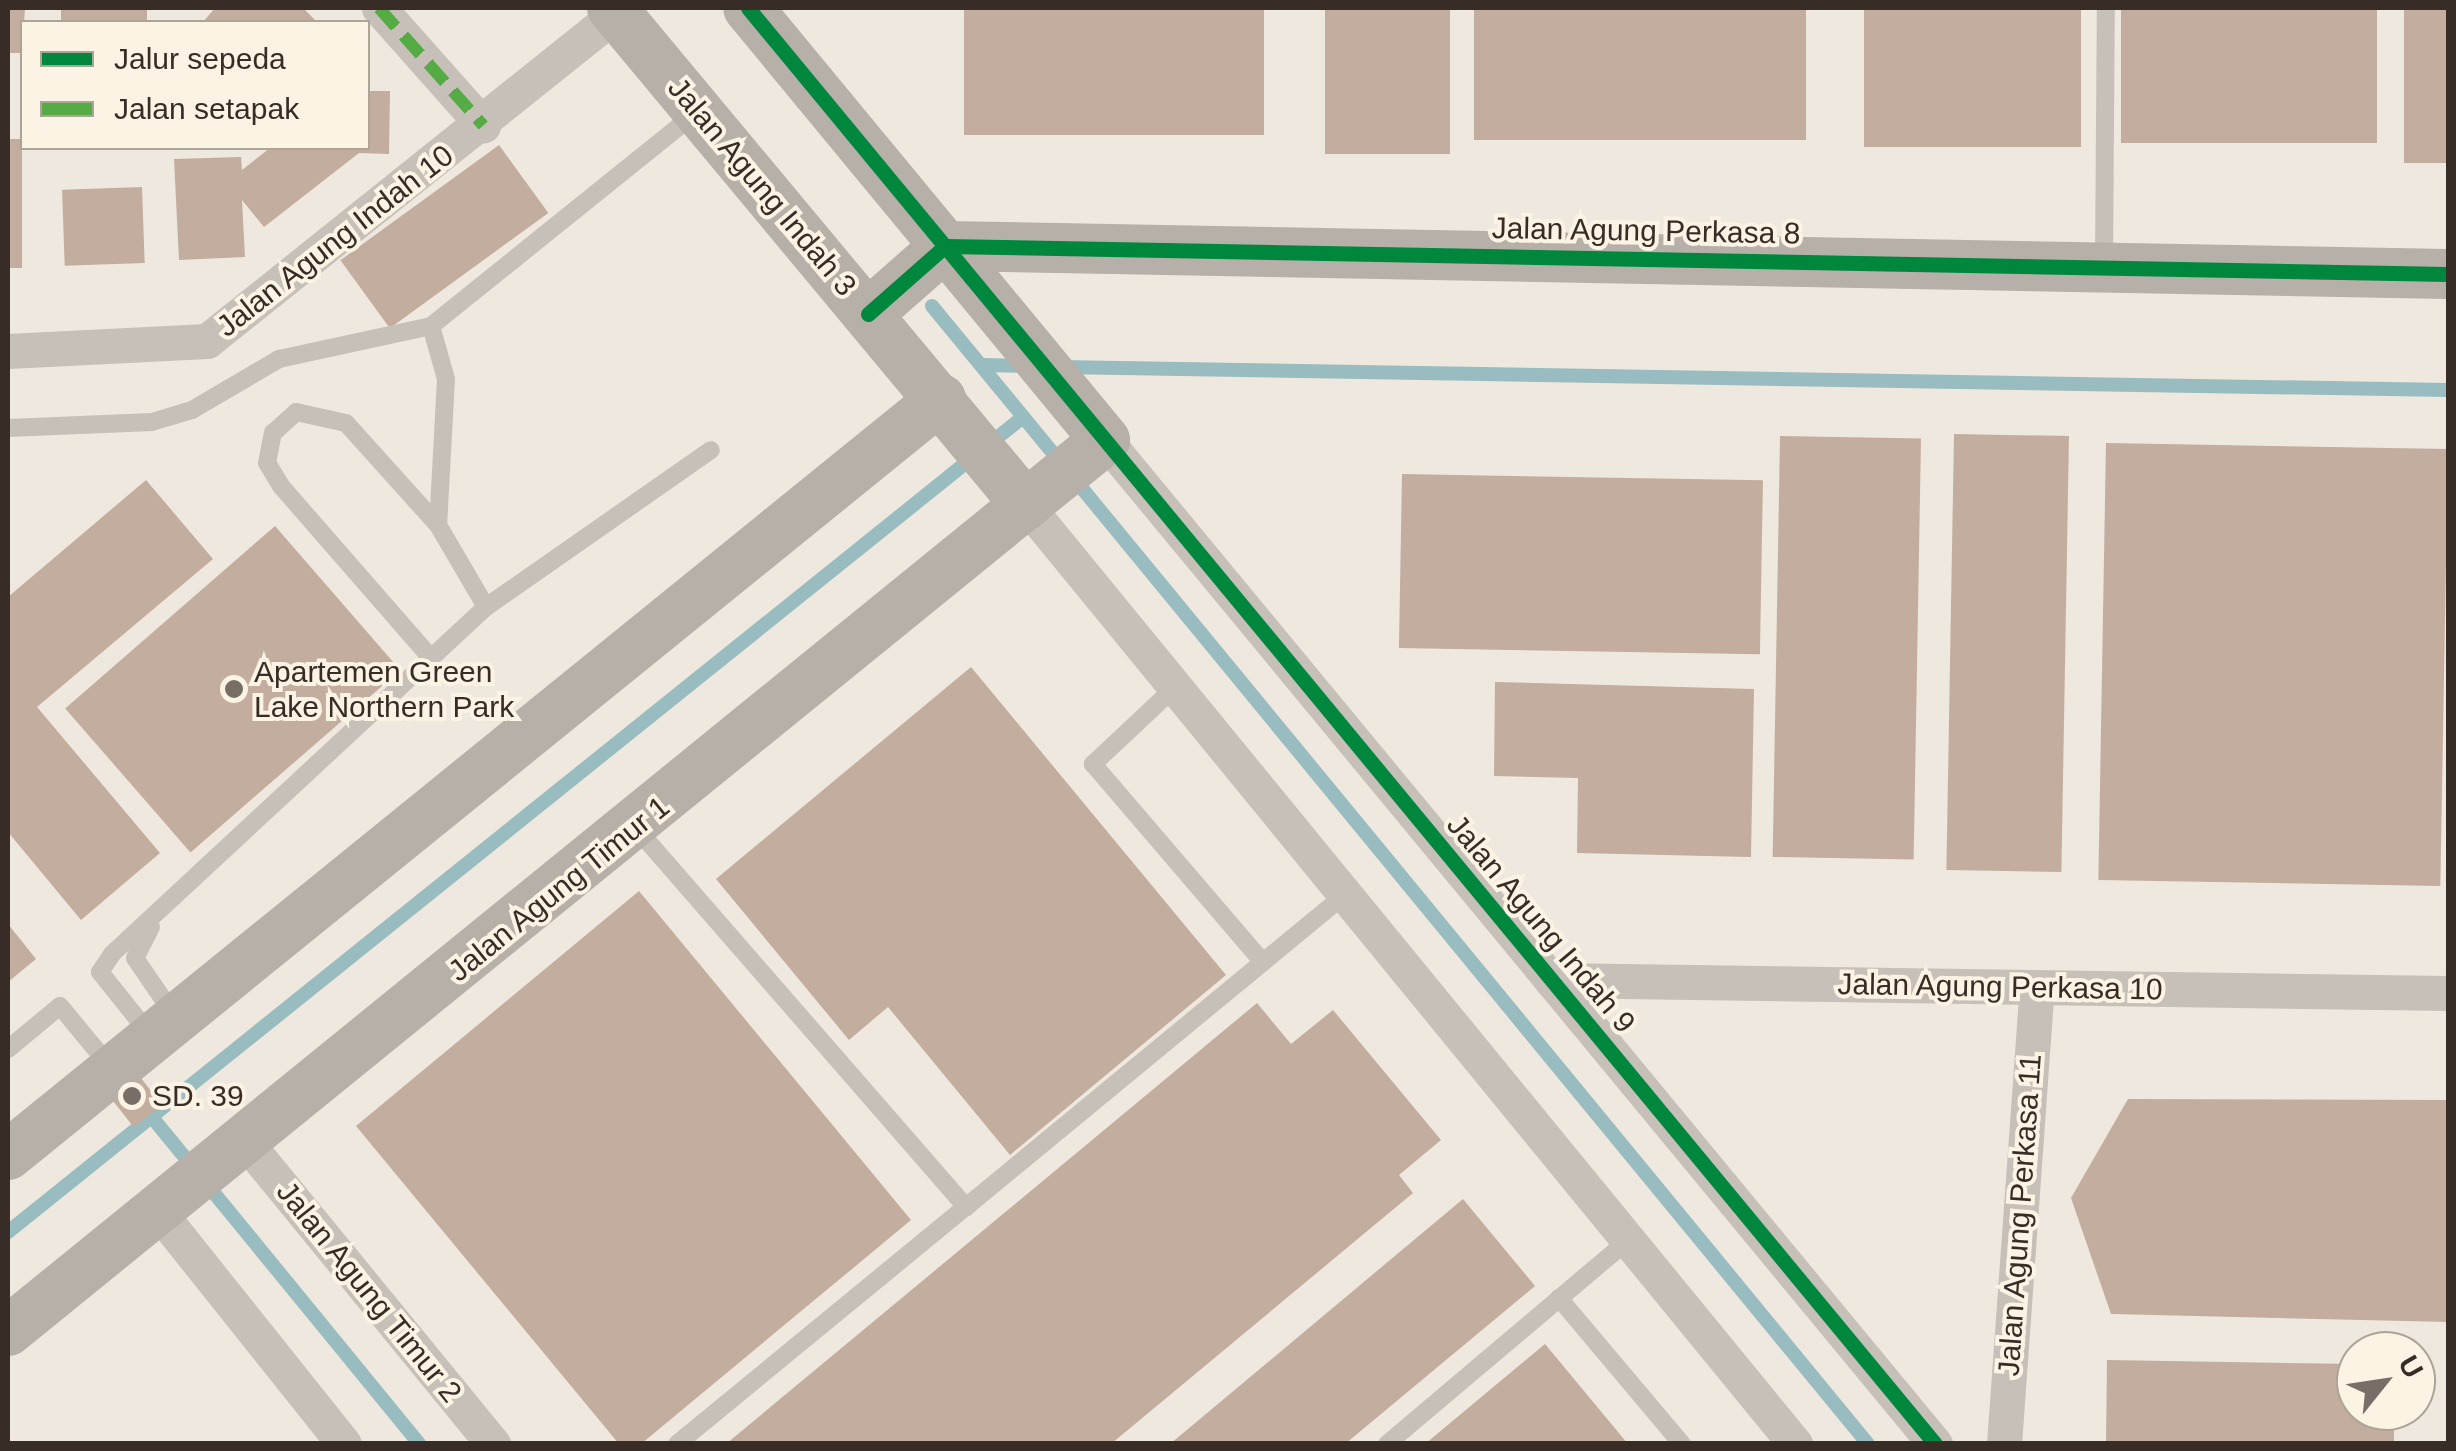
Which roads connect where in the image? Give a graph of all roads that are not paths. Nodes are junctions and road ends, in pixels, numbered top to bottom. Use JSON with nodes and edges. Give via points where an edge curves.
{"nodes":[{"id":1,"x":379,"y":8,"type":"edge"},
{"id":2,"x":748,"y":8,"type":"edge"},
{"id":3,"x":2106,"y":8,"type":"edge"},
{"id":4,"x":615,"y":10,"type":"edge"},
{"id":5,"x":697,"y":112,"type":"junction"},
{"id":6,"x":484,"y":125,"type":"junction"},
{"id":7,"x":945,"y":246,"type":"junction"},
{"id":8,"x":2104,"y":268,"type":"junction"},
{"id":9,"x":2448,"y":274,"type":"edge"},
{"id":10,"x":868,"y":314,"type":"junction"},
{"id":11,"x":431,"y":326,"type":"junction"},
{"id":12,"x":8,"y":351,"type":"edge"},
{"id":13,"x":949,"y":409,"type":"junction"},
{"id":14,"x":8,"y":428,"type":"edge"},
{"id":15,"x":710,"y":450,"type":"dead end"},
{"id":16,"x":1092,"y":450,"type":"junction"},
{"id":17,"x":1026,"y":495,"type":"junction"},
{"id":18,"x":438,"y":525,"type":"junction"},
{"id":19,"x":486,"y":607,"type":"junction"},
{"id":20,"x":431,"y":658,"type":"junction"},
{"id":21,"x":1173,"y":689,"type":"junction"},
{"id":22,"x":636,"y":828,"type":"junction"},
{"id":23,"x":1344,"y":895,"type":"junction"},
{"id":24,"x":164,"y":911,"type":"junction"},
{"id":25,"x":1263,"y":962,"type":"junction"},
{"id":26,"x":1551,"y":980,"type":"junction"},
{"id":27,"x":2037,"y":987,"type":"junction"},
{"id":28,"x":2448,"y":994,"type":"edge"},
{"id":29,"x":166,"y":1030,"type":"junction"},
{"id":30,"x":8,"y":1050,"type":"edge"},
{"id":31,"x":114,"y":1071,"type":"junction"},
{"id":32,"x":241,"y":1144,"type":"junction"},
{"id":33,"x":8,"y":1155,"type":"edge"},
{"id":34,"x":966,"y":1207,"type":"junction"},
{"id":35,"x":161,"y":1208,"type":"junction"},
{"id":36,"x":1628,"y":1240,"type":"junction"},
{"id":37,"x":1559,"y":1298,"type":"junction"},
{"id":38,"x":8,"y":1331,"type":"edge"},
{"id":39,"x":344,"y":1444,"type":"edge"},
{"id":40,"x":493,"y":1444,"type":"edge"},
{"id":41,"x":677,"y":1444,"type":"edge"},
{"id":42,"x":1387,"y":1444,"type":"edge"},
{"id":43,"x":1682,"y":1444,"type":"edge"},
{"id":44,"x":1795,"y":1444,"type":"edge"},
{"id":45,"x":1934,"y":1444,"type":"edge"},
{"id":46,"x":2004,"y":1444,"type":"edge"}],
"edges":[{"from":1,"to":6,"type":"street"},
{"from":2,"to":7,"type":"street"},
{"from":3,"to":8,"type":"lane"},
{"from":4,"to":5,"type":"street","name":"Jalan Agung Indah 3"},
{"from":4,"to":6,"type":"street","name":"Jalan Agung Indah 10"},
{"from":5,"to":10,"type":"street","name":"Jalan Agung Indah 3"},
{"from":5,"to":11,"type":"lane"},
{"from":6,"to":12,"type":"street","name":"Jalan Agung Indah 10","via":[[208,341]]},
{"from":7,"to":8,"type":"street","name":"Jalan Agung Perkasa 8"},
{"from":7,"to":10,"type":"street"},
{"from":7,"to":16,"type":"street","via":[[1042,364]]},
{"from":8,"to":9,"type":"street","name":"Jalan Agung Perkasa 8"},
{"from":10,"to":13,"type":"street","name":"Jalan Agung Indah 3"},
{"from":11,"to":14,"type":"lane","via":[[280,359],[192,410],[152,422]]},
{"from":11,"to":18,"type":"lane","via":[[446,379]]},
{"from":13,"to":17,"type":"street","name":"Jalan Agung Indah 3"},
{"from":13,"to":29,"type":"street"},
{"from":15,"to":19,"type":"lane"},
{"from":16,"to":17,"type":"street","name":"Jalan Agung Timur 1"},
{"from":16,"to":26,"type":"street","name":"Jalan Agung Indah 9"},
{"from":17,"to":21,"type":"street"},
{"from":17,"to":22,"type":"street","name":"Jalan Agung Timur 1"},
{"from":18,"to":19,"type":"lane"},
{"from":18,"to":20,"type":"lane","via":[[346,423],[296,412],[273,433],[267,463],[282,486]]},
{"from":19,"to":20,"type":"lane"},
{"from":20,"to":24,"type":"lane"},
{"from":21,"to":23,"type":"street"},
{"from":21,"to":25,"type":"lane","via":[[1093,764]]},
{"from":22,"to":32,"type":"street","name":"Jalan Agung Timur 1"},
{"from":22,"to":34,"type":"lane"},
{"from":23,"to":25,"type":"lane"},
{"from":23,"to":36,"type":"street"},
{"from":24,"to":29,"type":"lane","via":[[135,958]]},
{"from":24,"to":29,"type":"lane","via":[[100,972]]},
{"from":25,"to":34,"type":"lane"},
{"from":26,"to":27,"type":"street","name":"Jalan Agung Perkasa 10"},
{"from":26,"to":45,"type":"street","name":"Jalan Agung Indah 9"},
{"from":27,"to":28,"type":"street","name":"Jalan Agung Perkasa 10"},
{"from":27,"to":46,"type":"street","name":"Jalan Agung Perkasa 11"},
{"from":29,"to":31,"type":"street"},
{"from":30,"to":31,"type":"lane","via":[[60,1006]]},
{"from":31,"to":33,"type":"street"},
{"from":32,"to":35,"type":"street","name":"Jalan Agung Timur 1"},
{"from":32,"to":40,"type":"street","name":"Jalan Agung Timur 2"},
{"from":34,"to":41,"type":"lane"},
{"from":35,"to":38,"type":"street","name":"Jalan Agung Timur 1"},
{"from":35,"to":39,"type":"street"},
{"from":36,"to":37,"type":"lane"},
{"from":36,"to":44,"type":"street"},
{"from":37,"to":42,"type":"lane"},
{"from":37,"to":43,"type":"lane"}]}
